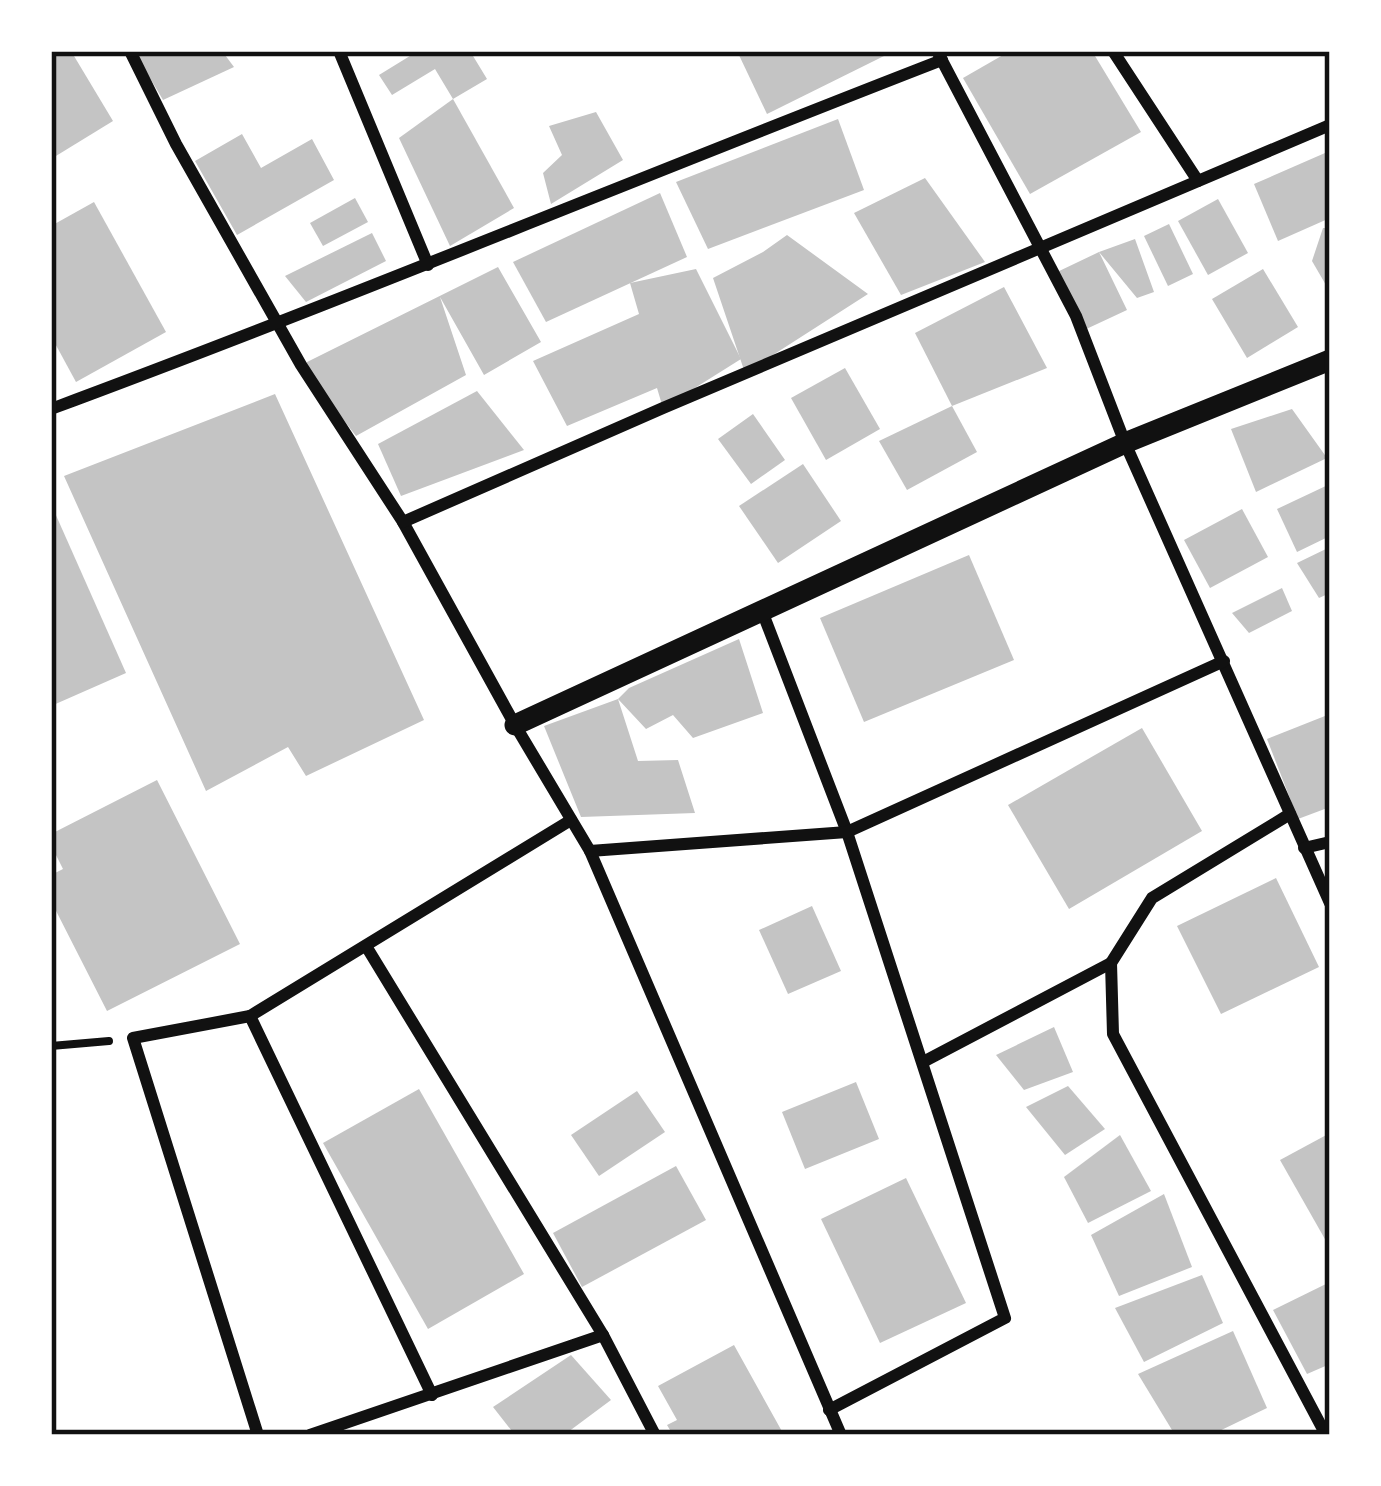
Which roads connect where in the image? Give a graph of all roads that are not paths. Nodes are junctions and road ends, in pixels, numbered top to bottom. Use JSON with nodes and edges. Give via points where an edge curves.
{"nodes":[{"id":1,"x":130,"y":51,"type":"edge"},
{"id":2,"x":339,"y":51,"type":"edge"},
{"id":3,"x":1113,"y":51,"type":"edge"},
{"id":4,"x":939,"y":55,"type":"edge"},
{"id":5,"x":1330,"y":125,"type":"edge"},
{"id":6,"x":1198,"y":181,"type":"junction"},
{"id":7,"x":1041,"y":248,"type":"junction"},
{"id":8,"x":428,"y":265,"type":"junction"},
{"id":9,"x":278,"y":324,"type":"junction"},
{"id":10,"x":1329,"y":362,"type":"edge"},
{"id":11,"x":51,"y":409,"type":"edge"},
{"id":12,"x":1125,"y":443,"type":"junction"},
{"id":13,"x":403,"y":521,"type":"junction"},
{"id":14,"x":762,"y":610,"type":"junction"},
{"id":15,"x":1225,"y":662,"type":"junction"},
{"id":16,"x":515,"y":725,"type":"junction"},
{"id":17,"x":1290,"y":814,"type":"junction"},
{"id":18,"x":572,"y":820,"type":"junction"},
{"id":19,"x":847,"y":832,"type":"junction"},
{"id":20,"x":1330,"y":842,"type":"edge"},
{"id":21,"x":1304,"y":848,"type":"junction"},
{"id":22,"x":590,"y":851,"type":"junction"},
{"id":23,"x":1330,"y":903,"type":"edge"},
{"id":24,"x":366,"y":946,"type":"junction"},
{"id":25,"x":1111,"y":963,"type":"junction"},
{"id":26,"x":250,"y":1016,"type":"junction"},
{"id":27,"x":923,"y":1062,"type":"junction"},
{"id":28,"x":603,"y":1335,"type":"junction"},
{"id":29,"x":432,"y":1395,"type":"junction"},
{"id":30,"x":830,"y":1410,"type":"junction"},
{"id":31,"x":1326,"y":1434,"type":"edge"},
{"id":32,"x":258,"y":1435,"type":"edge"},
{"id":33,"x":310,"y":1435,"type":"edge"},
{"id":34,"x":655,"y":1435,"type":"edge"},
{"id":35,"x":841,"y":1435,"type":"edge"}],
"edges":[{"from":1,"to":9,"type":"street"},
{"from":2,"to":8,"type":"street"},
{"from":3,"to":6,"type":"street"},
{"from":4,"to":7,"type":"street"},
{"from":4,"to":8,"type":"street"},
{"from":5,"to":6,"type":"street"},
{"from":6,"to":7,"type":"street"},
{"from":7,"to":12,"type":"street"},
{"from":7,"to":13,"type":"street"},
{"from":8,"to":9,"type":"street"},
{"from":9,"to":11,"type":"street"},
{"from":9,"to":13,"type":"street"},
{"from":10,"to":12,"type":"street"},
{"from":12,"to":14,"type":"street"},
{"from":12,"to":15,"type":"street"},
{"from":13,"to":16,"type":"street"},
{"from":14,"to":16,"type":"street"},
{"from":14,"to":19,"type":"street"},
{"from":15,"to":17,"type":"street"},
{"from":15,"to":19,"type":"street"},
{"from":16,"to":18,"type":"street"},
{"from":17,"to":21,"type":"street"},
{"from":17,"to":25,"type":"street","via":[[1151,898]]},
{"from":18,"to":22,"type":"street"},
{"from":18,"to":24,"type":"street"},
{"from":19,"to":22,"type":"street"},
{"from":19,"to":27,"type":"street"},
{"from":20,"to":21,"type":"street"},
{"from":21,"to":23,"type":"street"},
{"from":22,"to":30,"type":"street"},
{"from":24,"to":26,"type":"street"},
{"from":24,"to":28,"type":"street"},
{"from":25,"to":27,"type":"street"},
{"from":25,"to":31,"type":"street","via":[[1113,1034]]},
{"from":26,"to":29,"type":"street"},
{"from":26,"to":32,"type":"street","via":[[133,1038]]},
{"from":27,"to":30,"type":"street","via":[[1005,1318]]},
{"from":28,"to":29,"type":"street"},
{"from":28,"to":34,"type":"street"},
{"from":29,"to":33,"type":"street"},
{"from":30,"to":35,"type":"street"}]}
